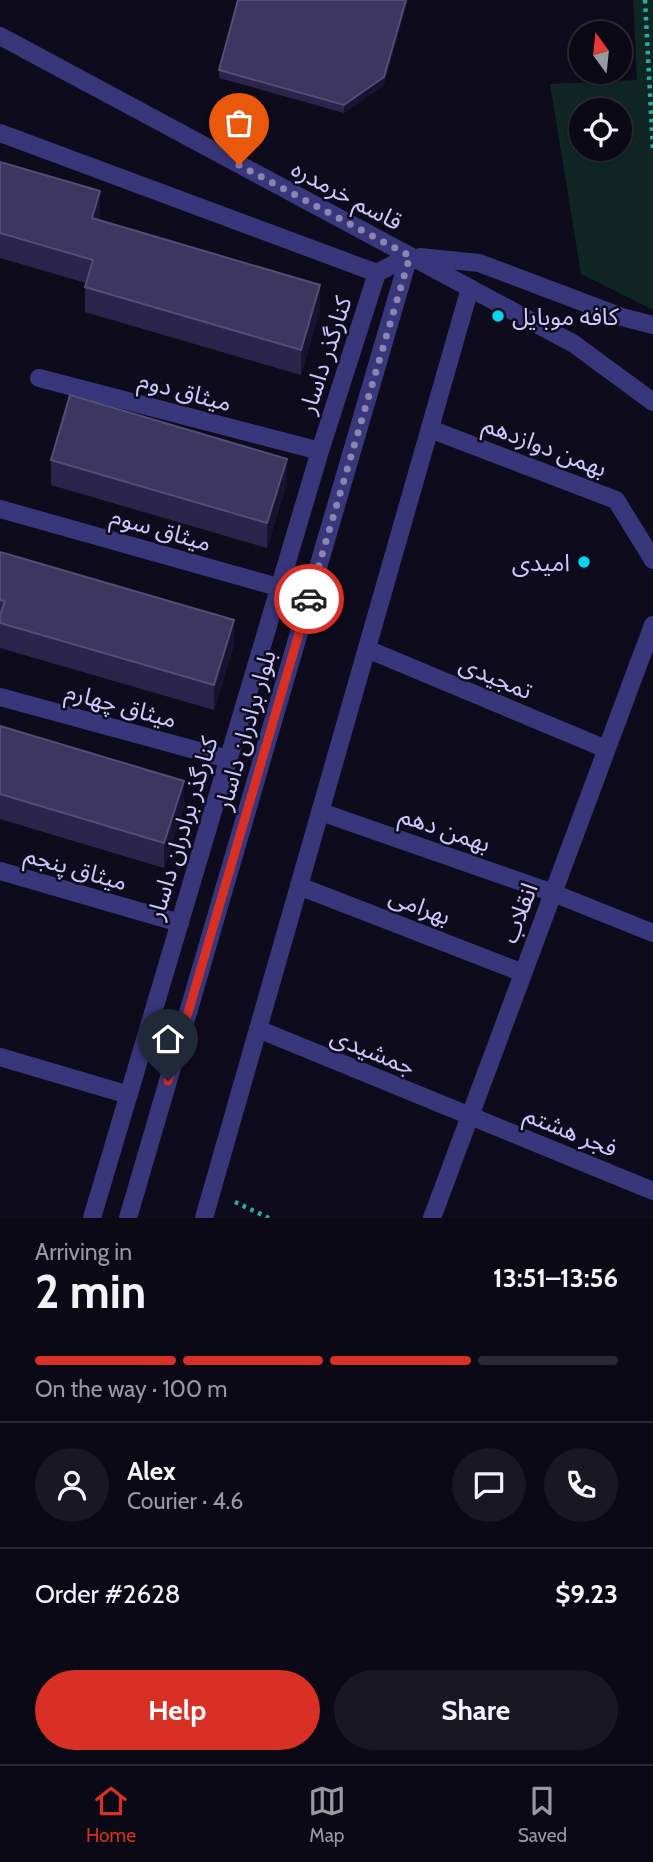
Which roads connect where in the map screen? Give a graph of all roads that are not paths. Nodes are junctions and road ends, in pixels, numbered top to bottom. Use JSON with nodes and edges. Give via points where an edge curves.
{"nodes":[{"id":1,"x":0,"y":36,"type":"edge"},
{"id":2,"x":0,"y":133,"type":"edge"},
{"id":3,"x":410,"y":256,"type":"junction"},
{"id":4,"x":377,"y":273,"type":"junction"},
{"id":5,"x":470,"y":288,"type":"junction"},
{"id":6,"x":653,"y":325,"type":"edge"},
{"id":7,"x":39,"y":378,"type":"dead end"},
{"id":8,"x":653,"y":402,"type":"edge"},
{"id":9,"x":430,"y":429,"type":"junction"},
{"id":10,"x":320,"y":452,"type":"junction"},
{"id":11,"x":0,"y":509,"type":"edge"},
{"id":12,"x":653,"y":560,"type":"edge"},
{"id":13,"x":279,"y":587,"type":"junction"},
{"id":14,"x":310,"y":596,"type":"junction"},
{"id":15,"x":653,"y":625,"type":"edge"},
{"id":16,"x":367,"y":649,"type":"junction"},
{"id":17,"x":0,"y":697,"type":"edge"},
{"id":18,"x":606,"y":750,"type":"junction"},
{"id":19,"x":228,"y":760,"type":"junction"},
{"id":20,"x":321,"y":812,"type":"junction"},
{"id":21,"x":0,"y":871,"type":"edge"},
{"id":22,"x":299,"y":886,"type":"junction"},
{"id":23,"x":553,"y":893,"type":"junction"},
{"id":24,"x":180,"y":923,"type":"junction"},
{"id":25,"x":653,"y":933,"type":"edge"},
{"id":26,"x":523,"y":973,"type":"junction"},
{"id":27,"x":258,"y":1029,"type":"junction"},
{"id":28,"x":0,"y":1057,"type":"edge"},
{"id":29,"x":129,"y":1096,"type":"junction"},
{"id":30,"x":470,"y":1117,"type":"junction"},
{"id":31,"x":653,"y":1191,"type":"edge"},
{"id":32,"x":92,"y":1218,"type":"edge"},
{"id":33,"x":128,"y":1218,"type":"edge"},
{"id":34,"x":204,"y":1218,"type":"edge"},
{"id":35,"x":432,"y":1218,"type":"edge"}],
"edges":[{"from":1,"to":3,"type":"street","name":"قاسم خرمدره"},
{"from":2,"to":4,"type":"street"},
{"from":3,"to":4,"type":"street"},
{"from":3,"to":5,"type":"street"},
{"from":3,"to":6,"type":"street","name":"قاسم خرمدره","via":[[479,263]]},
{"from":3,"to":14,"type":"street","name":"بلوار برادران داسار"},
{"from":4,"to":10,"type":"street","name":"کنارگذر داسار"},
{"from":5,"to":8,"type":"street","via":[[575,344]]},
{"from":5,"to":9,"type":"street"},
{"from":7,"to":10,"type":"street","name":"میثاق دوم"},
{"from":9,"to":12,"type":"street","name":"بهمن دوازدهم","via":[[616,500]]},
{"from":9,"to":16,"type":"street"},
{"from":10,"to":13,"type":"street","name":"کنارگذر برادران داسار"},
{"from":11,"to":13,"type":"street","name":"میثاق سوم"},
{"from":13,"to":14,"type":"street","name":"میثاق سوم"},
{"from":13,"to":19,"type":"street","name":"کنارگذر برادران داسار"},
{"from":14,"to":33,"type":"street","name":"بلوار برادران داسار"},
{"from":15,"to":18,"type":"street","name":"انقلاب"},
{"from":16,"to":18,"type":"street","name":"تمجیدی"},
{"from":16,"to":20,"type":"street"},
{"from":17,"to":19,"type":"street","name":"میثاق چهارم"},
{"from":18,"to":23,"type":"street","name":"انقلاب"},
{"from":19,"to":24,"type":"street","name":"کنارگذر برادران داسار"},
{"from":20,"to":22,"type":"street"},
{"from":20,"to":23,"type":"street","name":"بهمن دهم"},
{"from":21,"to":24,"type":"street","name":"میثاق پنجم"},
{"from":22,"to":26,"type":"street","name":"بهرامی"},
{"from":22,"to":27,"type":"street"},
{"from":23,"to":25,"type":"street","name":"بهمن دهم"},
{"from":23,"to":26,"type":"street","name":"انقلاب"},
{"from":24,"to":29,"type":"street","name":"کنارگذر برادران داسار"},
{"from":26,"to":30,"type":"street","name":"انقلاب"},
{"from":27,"to":30,"type":"street","name":"جمشیدی"},
{"from":27,"to":34,"type":"street"},
{"from":28,"to":29,"type":"street"},
{"from":29,"to":32,"type":"street","name":"کنارگذر برادران داسار"},
{"from":30,"to":31,"type":"street","name":"فجر هشتم"},
{"from":30,"to":35,"type":"street","name":"انقلاب"}]}
